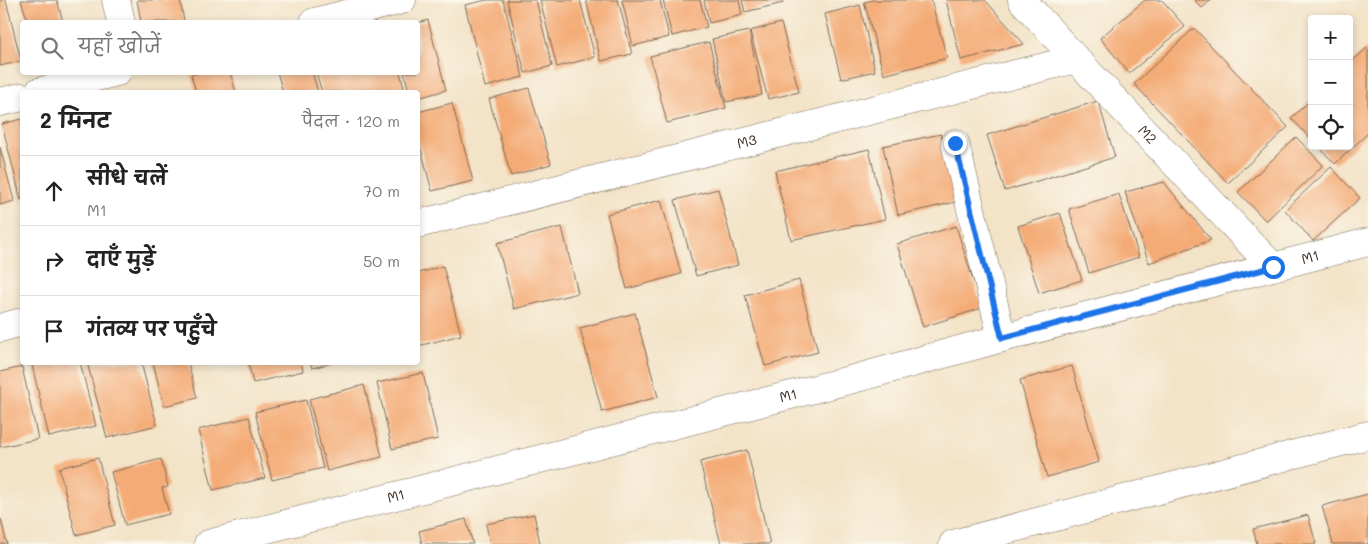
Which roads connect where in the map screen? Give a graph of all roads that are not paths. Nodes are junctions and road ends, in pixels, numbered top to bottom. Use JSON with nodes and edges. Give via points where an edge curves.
{"nodes":[{"id":1,"x":116,"y":0,"type":"edge"},
{"id":2,"x":402,"y":0,"type":"edge"},
{"id":3,"x":1022,"y":0,"type":"edge"},
{"id":4,"x":121,"y":20,"type":"edge"},
{"id":5,"x":322,"y":20,"type":"edge"},
{"id":6,"x":1076,"y":59,"type":"junction"},
{"id":7,"x":105,"y":75,"type":"edge"},
{"id":8,"x":46,"y":90,"type":"edge"},
{"id":9,"x":20,"y":97,"type":"edge"},
{"id":10,"x":0,"y":102,"type":"edge"},
{"id":11,"x":955,"y":143,"type":"dead end"},
{"id":12,"x":420,"y":223,"type":"edge"},
{"id":13,"x":1368,"y":242,"type":"edge"},
{"id":14,"x":1273,"y":267,"type":"junction"},
{"id":15,"x":20,"y":323,"type":"edge"},
{"id":16,"x":0,"y":328,"type":"edge"},
{"id":17,"x":1002,"y":338,"type":"junction"},
{"id":18,"x":1368,"y":435,"type":"edge"},
{"id":19,"x":208,"y":544,"type":"edge"},
{"id":20,"x":953,"y":544,"type":"edge"}],
"edges":[{"from":1,"to":4,"type":"street"},
{"from":2,"to":5,"type":"street"},
{"from":3,"to":6,"type":"street","name":"M2"},
{"from":6,"to":12,"type":"street","name":"M3"},
{"from":6,"to":14,"type":"street","name":"M2"},
{"from":7,"to":8,"type":"street"},
{"from":9,"to":10,"type":"street"},
{"from":11,"to":17,"type":"street"},
{"from":13,"to":14,"type":"street","name":"M1"},
{"from":14,"to":17,"type":"street","name":"M1"},
{"from":15,"to":16,"type":"street"},
{"from":17,"to":19,"type":"street","name":"M1"},
{"from":18,"to":20,"type":"street"}]}
